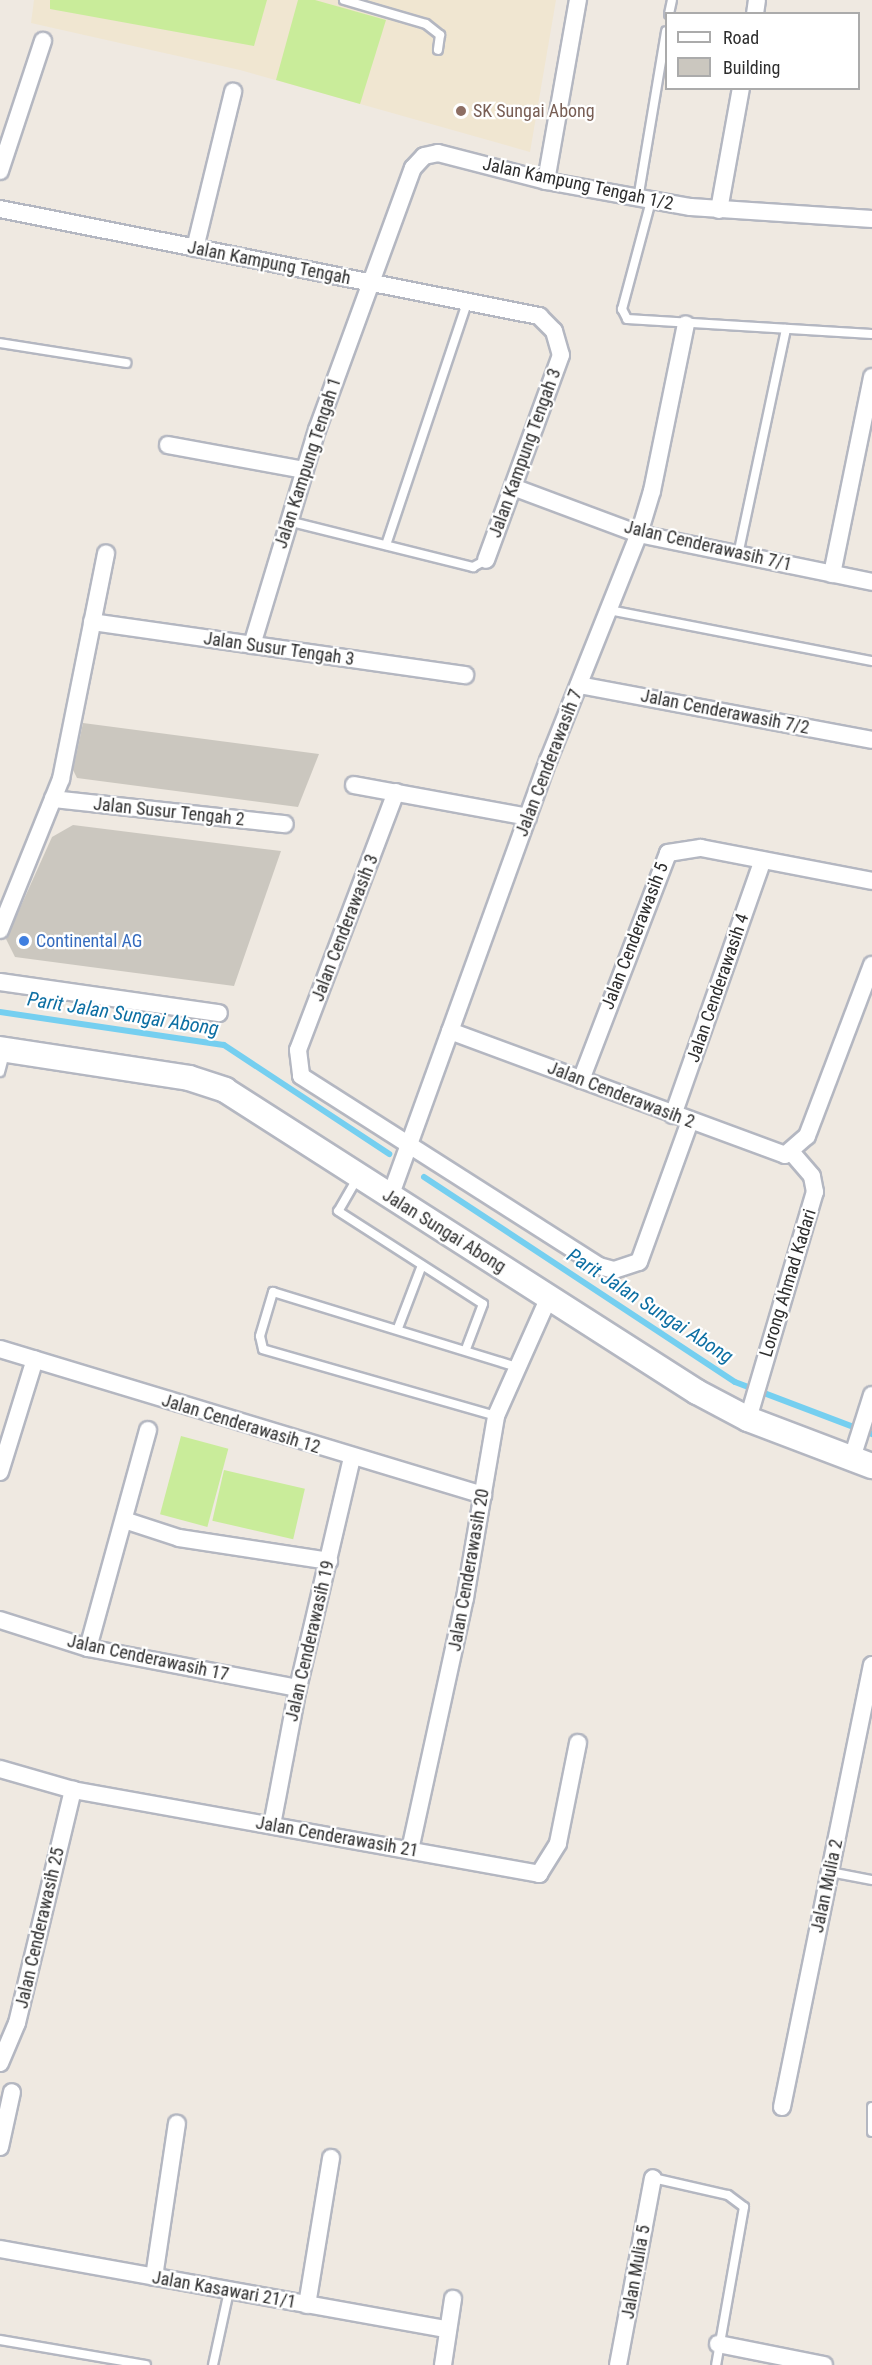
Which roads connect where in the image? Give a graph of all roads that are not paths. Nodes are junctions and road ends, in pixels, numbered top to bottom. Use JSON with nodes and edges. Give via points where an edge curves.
{"nodes":[{"id":1,"x":344,"y":0,"type":"edge"},
{"id":2,"x":579,"y":0,"type":"edge"},
{"id":3,"x":665,"y":39,"type":"edge"},
{"id":4,"x":43,"y":41,"type":"dead end"},
{"id":5,"x":438,"y":50,"type":"dead end"},
{"id":6,"x":741,"y":90,"type":"edge"},
{"id":7,"x":234,"y":92,"type":"dead end"},
{"id":8,"x":0,"y":171,"type":"edge"},
{"id":9,"x":546,"y":181,"type":"junction"},
{"id":10,"x":644,"y":200,"type":"junction"},
{"id":11,"x":0,"y":209,"type":"edge"},
{"id":12,"x":719,"y":210,"type":"junction"},
{"id":13,"x":872,"y":219,"type":"edge"},
{"id":14,"x":195,"y":248,"type":"junction"},
{"id":15,"x":370,"y":283,"type":"junction"},
{"id":16,"x":467,"y":303,"type":"junction"},
{"id":17,"x":539,"y":316,"type":"joint"},
{"id":18,"x":686,"y":324,"type":"junction"},
{"id":19,"x":786,"y":330,"type":"junction"},
{"id":20,"x":872,"y":334,"type":"edge"},
{"id":21,"x":0,"y":343,"type":"edge"},
{"id":22,"x":126,"y":363,"type":"dead end"},
{"id":23,"x":872,"y":377,"type":"edge"},
{"id":24,"x":168,"y":445,"type":"dead end"},
{"id":25,"x":304,"y":470,"type":"junction"},
{"id":26,"x":513,"y":487,"type":"junction"},
{"id":27,"x":287,"y":521,"type":"junction"},
{"id":28,"x":639,"y":534,"type":"junction"},
{"id":29,"x":386,"y":545,"type":"junction"},
{"id":30,"x":106,"y":553,"type":"dead end"},
{"id":31,"x":738,"y":555,"type":"junction"},
{"id":32,"x":486,"y":560,"type":"joint"},
{"id":33,"x":832,"y":574,"type":"junction"},
{"id":34,"x":872,"y":582,"type":"edge"},
{"id":35,"x":609,"y":610,"type":"junction"},
{"id":36,"x":92,"y":622,"type":"junction"},
{"id":37,"x":252,"y":645,"type":"junction"},
{"id":38,"x":872,"y":661,"type":"edge"},
{"id":39,"x":465,"y":675,"type":"dead end"},
{"id":40,"x":579,"y":685,"type":"junction"},
{"id":41,"x":872,"y":740,"type":"edge"},
{"id":42,"x":354,"y":785,"type":"dead end"},
{"id":43,"x":396,"y":792,"type":"junction"},
{"id":44,"x":53,"y":799,"type":"junction"},
{"id":45,"x":528,"y":817,"type":"junction"},
{"id":46,"x":285,"y":825,"type":"dead end"},
{"id":47,"x":763,"y":860,"type":"junction"},
{"id":48,"x":872,"y":881,"type":"edge"},
{"id":49,"x":0,"y":930,"type":"edge"},
{"id":50,"x":872,"y":965,"type":"edge"},
{"id":51,"x":0,"y":982,"type":"edge"},
{"id":52,"x":219,"y":1013,"type":"dead end"},
{"id":53,"x":450,"y":1031,"type":"junction"},
{"id":54,"x":2,"y":1057,"type":"edge"},
{"id":55,"x":581,"y":1080,"type":"junction"},
{"id":56,"x":674,"y":1115,"type":"junction"},
{"id":57,"x":690,"y":1121,"type":"junction"},
{"id":58,"x":409,"y":1145,"type":"junction"},
{"id":59,"x":792,"y":1153,"type":"junction"},
{"id":60,"x":358,"y":1176,"type":"junction"},
{"id":61,"x":390,"y":1197,"type":"junction"},
{"id":62,"x":422,"y":1264,"type":"junction"},
{"id":63,"x":549,"y":1297,"type":"junction"},
{"id":64,"x":398,"y":1329,"type":"junction"},
{"id":65,"x":0,"y":1349,"type":"edge"},
{"id":66,"x":466,"y":1349,"type":"junction"},
{"id":67,"x":36,"y":1359,"type":"junction"},
{"id":68,"x":517,"y":1366,"type":"junction"},
{"id":69,"x":872,"y":1395,"type":"edge"},
{"id":70,"x":496,"y":1416,"type":"junction"},
{"id":71,"x":748,"y":1419,"type":"junction"},
{"id":72,"x":148,"y":1430,"type":"dead end"},
{"id":73,"x":352,"y":1458,"type":"junction"},
{"id":74,"x":862,"y":1462,"type":"edge"},
{"id":75,"x":0,"y":1472,"type":"edge"},
{"id":76,"x":483,"y":1495,"type":"junction"},
{"id":77,"x":124,"y":1520,"type":"junction"},
{"id":78,"x":329,"y":1561,"type":"junction"},
{"id":79,"x":0,"y":1620,"type":"edge"},
{"id":80,"x":88,"y":1648,"type":"junction"},
{"id":81,"x":872,"y":1665,"type":"edge"},
{"id":82,"x":298,"y":1688,"type":"junction"},
{"id":83,"x":578,"y":1743,"type":"dead end"},
{"id":84,"x":0,"y":1769,"type":"edge"},
{"id":85,"x":73,"y":1790,"type":"junction"},
{"id":86,"x":272,"y":1825,"type":"junction"},
{"id":87,"x":410,"y":1850,"type":"junction"},
{"id":88,"x":830,"y":1872,"type":"junction"},
{"id":89,"x":872,"y":1880,"type":"edge"},
{"id":90,"x":0,"y":2063,"type":"edge"},
{"id":91,"x":12,"y":2092,"type":"dead end"},
{"id":92,"x":782,"y":2107,"type":"dead end"},
{"id":93,"x":872,"y":2108,"type":"edge"},
{"id":94,"x":177,"y":2124,"type":"dead end"},
{"id":95,"x":872,"y":2132,"type":"edge"},
{"id":96,"x":0,"y":2147,"type":"edge"},
{"id":97,"x":331,"y":2158,"type":"dead end"},
{"id":98,"x":653,"y":2178,"type":"joint"},
{"id":99,"x":0,"y":2250,"type":"edge"},
{"id":100,"x":154,"y":2277,"type":"junction"},
{"id":101,"x":229,"y":2291,"type":"junction"},
{"id":102,"x":453,"y":2299,"type":"dead end"},
{"id":103,"x":307,"y":2305,"type":"junction"},
{"id":104,"x":448,"y":2330,"type":"junction"},
{"id":105,"x":0,"y":2340,"type":"edge"},
{"id":106,"x":718,"y":2344,"type":"junction"},
{"id":107,"x":146,"y":2365,"type":"edge"},
{"id":108,"x":213,"y":2365,"type":"edge"},
{"id":109,"x":444,"y":2365,"type":"edge"},
{"id":110,"x":618,"y":2365,"type":"edge"},
{"id":111,"x":716,"y":2365,"type":"edge"},
{"id":112,"x":824,"y":2365,"type":"edge"}],
"edges":[{"from":1,"to":5,"type":"lane","via":[[426,24],[440,35]]},
{"from":2,"to":9,"type":"street"},
{"from":3,"to":10,"type":"lane"},
{"from":4,"to":8,"type":"street"},
{"from":6,"to":12,"type":"street"},
{"from":7,"to":14,"type":"street"},
{"from":9,"to":10,"type":"street","name":"Jalan Kampung Tengah 1/2"},
{"from":9,"to":15,"type":"street","name":"Jalan Kampung Tengah 1/2","via":[[438,153],[424,156],[413,168]]},
{"from":10,"to":12,"type":"street","name":"Jalan Kampung Tengah 1/2"},
{"from":10,"to":18,"type":"lane","via":[[623,315],[632,320]]},
{"from":11,"to":14,"type":"street","name":"Jalan Kampung Tengah"},
{"from":12,"to":13,"type":"street","name":"Jalan Kampung Tengah 1/2"},
{"from":14,"to":15,"type":"street","name":"Jalan Kampung Tengah"},
{"from":15,"to":16,"type":"street","name":"Jalan Kampung Tengah"},
{"from":15,"to":25,"type":"street","name":"Jalan Kampung Tengah 1"},
{"from":16,"to":17,"type":"street","name":"Jalan Kampung Tengah"},
{"from":16,"to":29,"type":"lane"},
{"from":17,"to":26,"type":"street","name":"Jalan Kampung Tengah 3","via":[[554,331],[561,355]]},
{"from":18,"to":19,"type":"lane"},
{"from":18,"to":28,"type":"street","name":"Jalan Cenderawasih 7","via":[[652,491]]},
{"from":19,"to":20,"type":"lane"},
{"from":19,"to":31,"type":"lane"},
{"from":21,"to":22,"type":"lane"},
{"from":23,"to":33,"type":"street"},
{"from":24,"to":25,"type":"street"},
{"from":25,"to":27,"type":"street","name":"Jalan Kampung Tengah 1"},
{"from":26,"to":28,"type":"street","name":"Jalan Cenderawasih 7/1"},
{"from":26,"to":32,"type":"street","name":"Jalan Kampung Tengah 3"},
{"from":27,"to":29,"type":"lane"},
{"from":27,"to":37,"type":"street","name":"Jalan Kampung Tengah 1"},
{"from":28,"to":31,"type":"street","name":"Jalan Cenderawasih 7/1"},
{"from":28,"to":35,"type":"street","name":"Jalan Cenderawasih 7"},
{"from":29,"to":32,"type":"lane","via":[[473,567]]},
{"from":30,"to":36,"type":"street"},
{"from":31,"to":33,"type":"street","name":"Jalan Cenderawasih 7/1"},
{"from":33,"to":34,"type":"street","name":"Jalan Cenderawasih 7/1"},
{"from":35,"to":38,"type":"lane"},
{"from":35,"to":40,"type":"street","name":"Jalan Cenderawasih 7"},
{"from":36,"to":37,"type":"street","name":"Jalan Susur Tengah 3"},
{"from":36,"to":44,"type":"street"},
{"from":37,"to":39,"type":"street","name":"Jalan Susur Tengah 3"},
{"from":40,"to":41,"type":"street","name":"Jalan Cenderawasih 7/2"},
{"from":40,"to":45,"type":"street","name":"Jalan Cenderawasih 7"},
{"from":42,"to":43,"type":"street"},
{"from":43,"to":45,"type":"street"},
{"from":43,"to":58,"type":"street","name":"Jalan Cenderawasih 3","via":[[298,1050],[297,1064],[311,1084]]},
{"from":44,"to":46,"type":"street","name":"Jalan Susur Tengah 2"},
{"from":44,"to":49,"type":"street"},
{"from":45,"to":53,"type":"street","name":"Jalan Cenderawasih 7"},
{"from":47,"to":48,"type":"street","name":"Jalan Cenderawasih 5"},
{"from":47,"to":55,"type":"street","name":"Jalan Cenderawasih 5","via":[[701,848],[668,853]]},
{"from":47,"to":56,"type":"street","name":"Jalan Cenderawasih 4"},
{"from":50,"to":59,"type":"street","via":[[807,1136]]},
{"from":51,"to":52,"type":"street"},
{"from":53,"to":55,"type":"street","name":"Jalan Cenderawasih 2"},
{"from":53,"to":58,"type":"street","name":"Jalan Cenderawasih 7"},
{"from":54,"to":60,"type":"street","name":"Jalan Sungai Abong","via":[[189,1078],[225,1090]]},
{"from":55,"to":56,"type":"street","name":"Jalan Cenderawasih 2"},
{"from":56,"to":57,"type":"street","name":"Jalan Cenderawasih 2"},
{"from":57,"to":58,"type":"street","via":[[639,1262],[614,1269],[598,1266]]},
{"from":57,"to":59,"type":"street","name":"Jalan Cenderawasih 2","via":[[775,1154]]},
{"from":58,"to":61,"type":"street","name":"Jalan Cenderawasih 7"},
{"from":59,"to":71,"type":"street","name":"Lorong Ahmad Kadari","via":[[812,1176],[815,1192]]},
{"from":60,"to":61,"type":"street","name":"Jalan Sungai Abong"},
{"from":60,"to":62,"type":"lane","via":[[338,1211]]},
{"from":61,"to":63,"type":"street","name":"Jalan Sungai Abong"},
{"from":62,"to":64,"type":"lane"},
{"from":62,"to":66,"type":"lane","via":[[483,1304]]},
{"from":63,"to":68,"type":"street","name":"Jalan Cenderawasih 20"},
{"from":63,"to":71,"type":"street","name":"Jalan Sungai Abong"},
{"from":64,"to":66,"type":"lane"},
{"from":64,"to":70,"type":"lane","via":[[273,1292],[260,1342],[263,1349]]},
{"from":65,"to":67,"type":"street","name":"Jalan Cenderawasih 12"},
{"from":66,"to":68,"type":"lane"},
{"from":67,"to":73,"type":"street","name":"Jalan Cenderawasih 12"},
{"from":67,"to":75,"type":"street"},
{"from":68,"to":70,"type":"street","name":"Jalan Cenderawasih 20"},
{"from":69,"to":74,"type":"street","via":[[861,1423]]},
{"from":70,"to":76,"type":"street","name":"Jalan Cenderawasih 20"},
{"from":71,"to":74,"type":"street","name":"Jalan Sungai Abong"},
{"from":72,"to":77,"type":"street"},
{"from":73,"to":76,"type":"street","name":"Jalan Cenderawasih 12"},
{"from":73,"to":78,"type":"street","name":"Jalan Cenderawasih 19"},
{"from":76,"to":87,"type":"street","name":"Jalan Cenderawasih 20"},
{"from":77,"to":78,"type":"street","via":[[179,1538]]},
{"from":77,"to":80,"type":"street"},
{"from":78,"to":82,"type":"street","name":"Jalan Cenderawasih 19"},
{"from":79,"to":80,"type":"street","name":"Jalan Cenderawasih 17"},
{"from":80,"to":82,"type":"street","name":"Jalan Cenderawasih 17"},
{"from":81,"to":88,"type":"street","name":"Jalan Mulia 2"},
{"from":82,"to":86,"type":"street","name":"Jalan Cenderawasih 19"},
{"from":83,"to":87,"type":"street","name":"Jalan Cenderawasih 21","via":[[558,1843],[539,1874]]},
{"from":84,"to":85,"type":"street","name":"Jalan Cenderawasih 21"},
{"from":85,"to":86,"type":"street","name":"Jalan Cenderawasih 21"},
{"from":85,"to":90,"type":"street","name":"Jalan Cenderawasih 25","via":[[17,2023]]},
{"from":86,"to":87,"type":"street","name":"Jalan Cenderawasih 21"},
{"from":88,"to":89,"type":"lane"},
{"from":88,"to":92,"type":"street","name":"Jalan Mulia 2"},
{"from":91,"to":96,"type":"street"},
{"from":93,"to":95,"type":"lane"},
{"from":94,"to":100,"type":"street"},
{"from":97,"to":103,"type":"street"},
{"from":98,"to":106,"type":"lane","via":[[728,2195],[744,2207]]},
{"from":98,"to":110,"type":"street","name":"Jalan Mulia 5"},
{"from":99,"to":100,"type":"street","name":"Jalan Kasawari 21/1"},
{"from":100,"to":101,"type":"street","name":"Jalan Kasawari 21/1"},
{"from":101,"to":103,"type":"street","name":"Jalan Kasawari 21/1"},
{"from":101,"to":108,"type":"lane"},
{"from":102,"to":104,"type":"street"},
{"from":103,"to":104,"type":"street","name":"Jalan Kasawari 21/1"},
{"from":104,"to":109,"type":"street"},
{"from":105,"to":107,"type":"lane"},
{"from":106,"to":111,"type":"lane"},
{"from":106,"to":112,"type":"street"}]}
